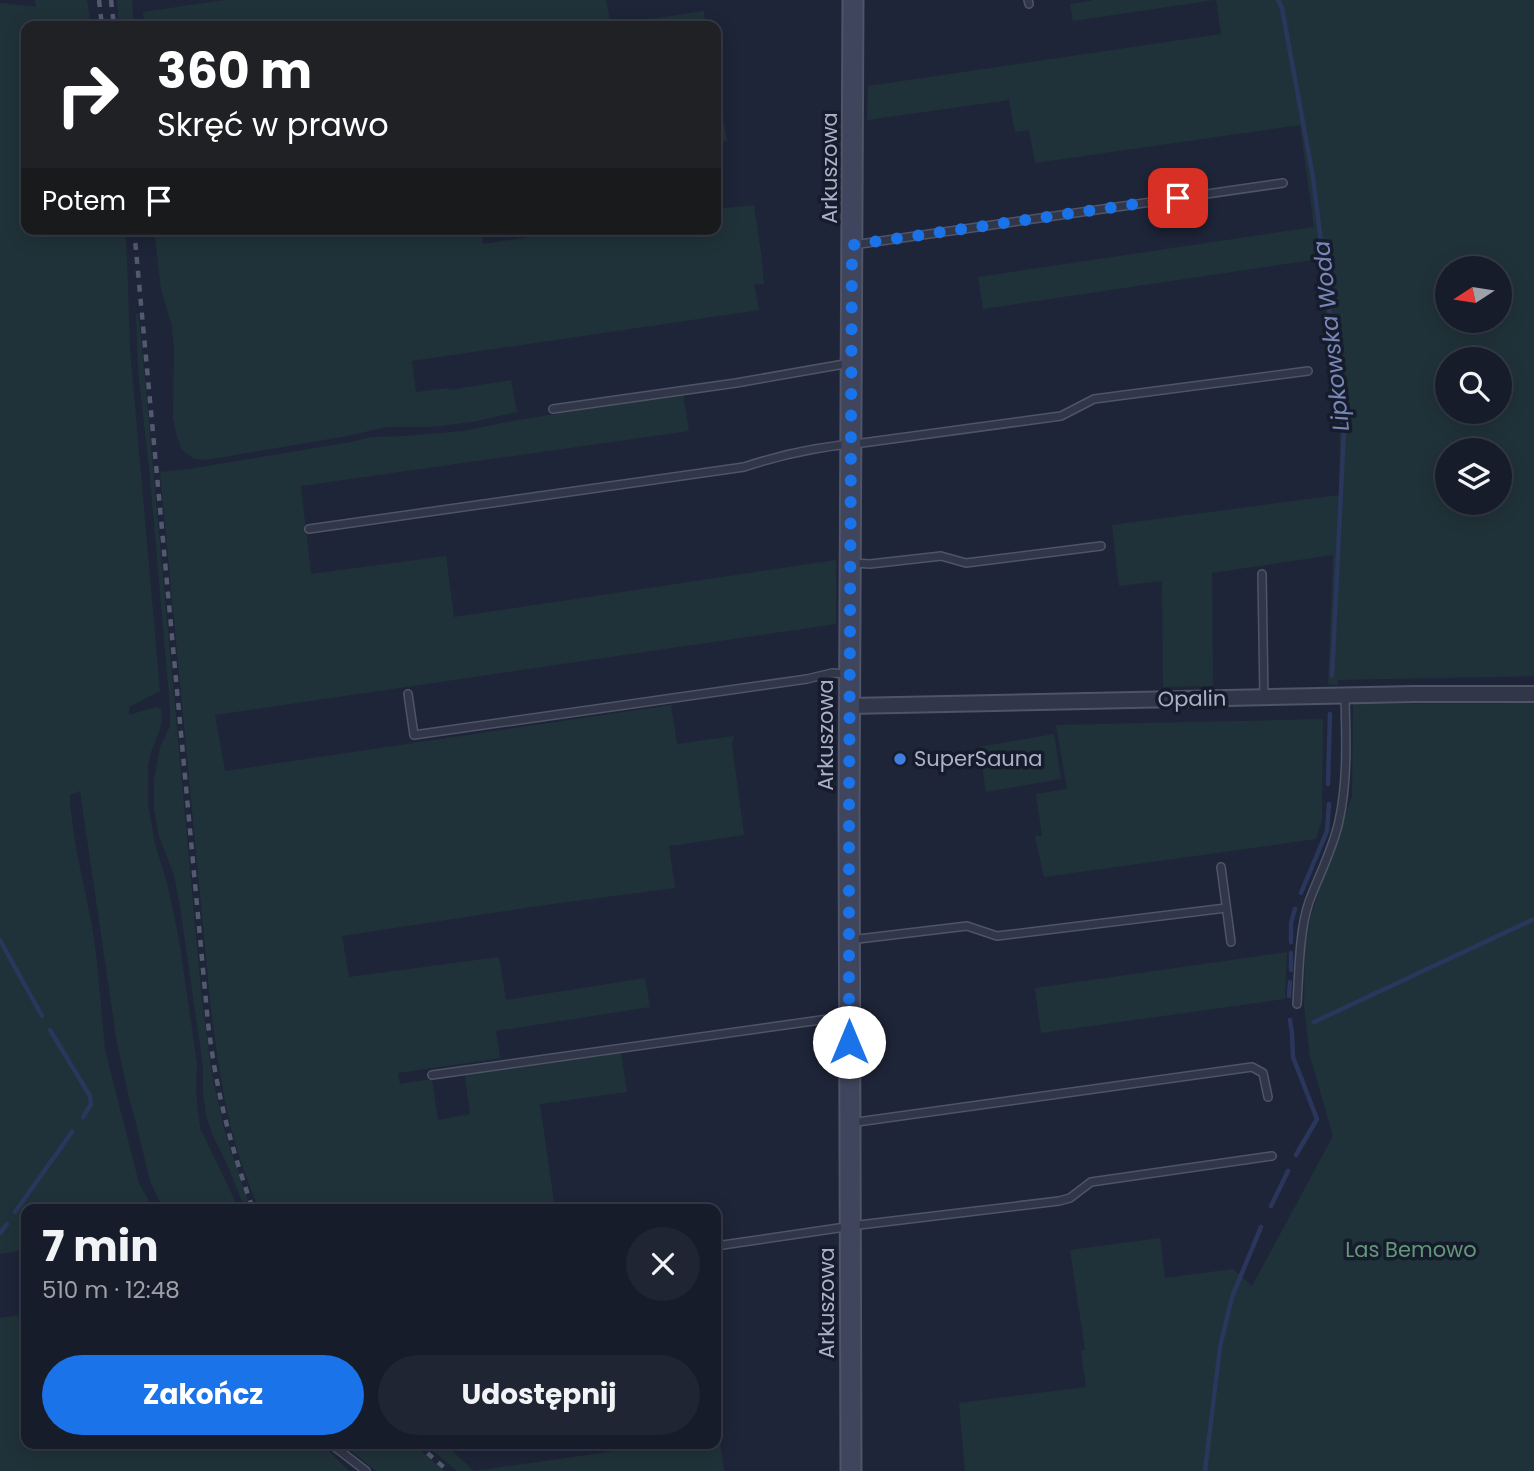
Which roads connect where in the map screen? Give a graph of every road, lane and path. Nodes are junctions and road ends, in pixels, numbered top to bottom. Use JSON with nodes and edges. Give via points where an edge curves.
{"nodes":[{"id":1,"x":853,"y":0,"type":"edge"},
{"id":2,"x":1283,"y":183,"type":"dead end"},
{"id":3,"x":852,"y":245,"type":"junction"},
{"id":4,"x":851,"y":362,"type":"junction"},
{"id":5,"x":1308,"y":371,"type":"dead end"},
{"id":6,"x":553,"y":409,"type":"dead end"},
{"id":7,"x":851,"y":443,"type":"junction"},
{"id":8,"x":309,"y":529,"type":"dead end"},
{"id":9,"x":1101,"y":546,"type":"dead end"},
{"id":10,"x":850,"y":562,"type":"junction"},
{"id":11,"x":1262,"y":575,"type":"dead end"},
{"id":12,"x":849,"y":674,"type":"junction"},
{"id":13,"x":408,"y":694,"type":"dead end"},
{"id":14,"x":1534,"y":694,"type":"edge"},
{"id":15,"x":1345,"y":696,"type":"junction"},
{"id":16,"x":1264,"y":698,"type":"junction"},
{"id":17,"x":849,"y":706,"type":"junction"},
{"id":18,"x":1220,"y":867,"type":"dead end"},
{"id":19,"x":1226,"y":908,"type":"junction"},
{"id":20,"x":849,"y":940,"type":"junction"},
{"id":21,"x":1231,"y":942,"type":"dead end"},
{"id":22,"x":1297,"y":1004,"type":"dead end"},
{"id":23,"x":850,"y":1016,"type":"junction"},
{"id":24,"x":432,"y":1075,"type":"dead end"},
{"id":25,"x":1268,"y":1097,"type":"dead end"},
{"id":26,"x":849,"y":1123,"type":"junction"},
{"id":27,"x":1272,"y":1156,"type":"dead end"},
{"id":28,"x":850,"y":1226,"type":"junction"},
{"id":29,"x":721,"y":1245,"type":"edge"},
{"id":30,"x":337,"y":1449,"type":"edge"},
{"id":31,"x":366,"y":1471,"type":"edge"},
{"id":32,"x":851,"y":1471,"type":"edge"}],
"edges":[{"from":1,"to":3,"type":"main road","name":"Arkuszowa"},
{"from":2,"to":3,"type":"lane"},
{"from":3,"to":4,"type":"main road","name":"Arkuszowa"},
{"from":4,"to":6,"type":"lane"},
{"from":4,"to":7,"type":"main road","name":"Arkuszowa"},
{"from":5,"to":7,"type":"lane","via":[[1094,399],[1061,415]]},
{"from":7,"to":8,"type":"lane","via":[[777,456],[744,467]]},
{"from":7,"to":10,"type":"main road","name":"Arkuszowa"},
{"from":9,"to":10,"type":"lane","via":[[966,564],[941,556]]},
{"from":10,"to":12,"type":"main road","name":"Arkuszowa"},
{"from":11,"to":16,"type":"lane"},
{"from":12,"to":13,"type":"lane","via":[[414,735]]},
{"from":12,"to":17,"type":"main road","name":"Arkuszowa"},
{"from":14,"to":15,"type":"street","name":"Opalin"},
{"from":15,"to":16,"type":"street","name":"Opalin"},
{"from":15,"to":22,"type":"lane","via":[[1346,774],[1341,809],[1327,861],[1308,904]]},
{"from":16,"to":17,"type":"street","name":"Opalin"},
{"from":17,"to":20,"type":"main road","name":"Arkuszowa"},
{"from":18,"to":19,"type":"lane"},
{"from":19,"to":20,"type":"lane","via":[[997,936],[967,926]]},
{"from":19,"to":21,"type":"lane"},
{"from":20,"to":23,"type":"main road","name":"Arkuszowa"},
{"from":23,"to":24,"type":"lane"},
{"from":23,"to":26,"type":"main road","name":"Arkuszowa"},
{"from":25,"to":26,"type":"lane","via":[[1263,1073],[1252,1067]]},
{"from":26,"to":28,"type":"main road","name":"Arkuszowa"},
{"from":27,"to":28,"type":"lane","via":[[1091,1182],[1059,1201]]},
{"from":28,"to":29,"type":"lane"},
{"from":28,"to":32,"type":"main road","name":"Arkuszowa"},
{"from":30,"to":31,"type":"lane"}]}
